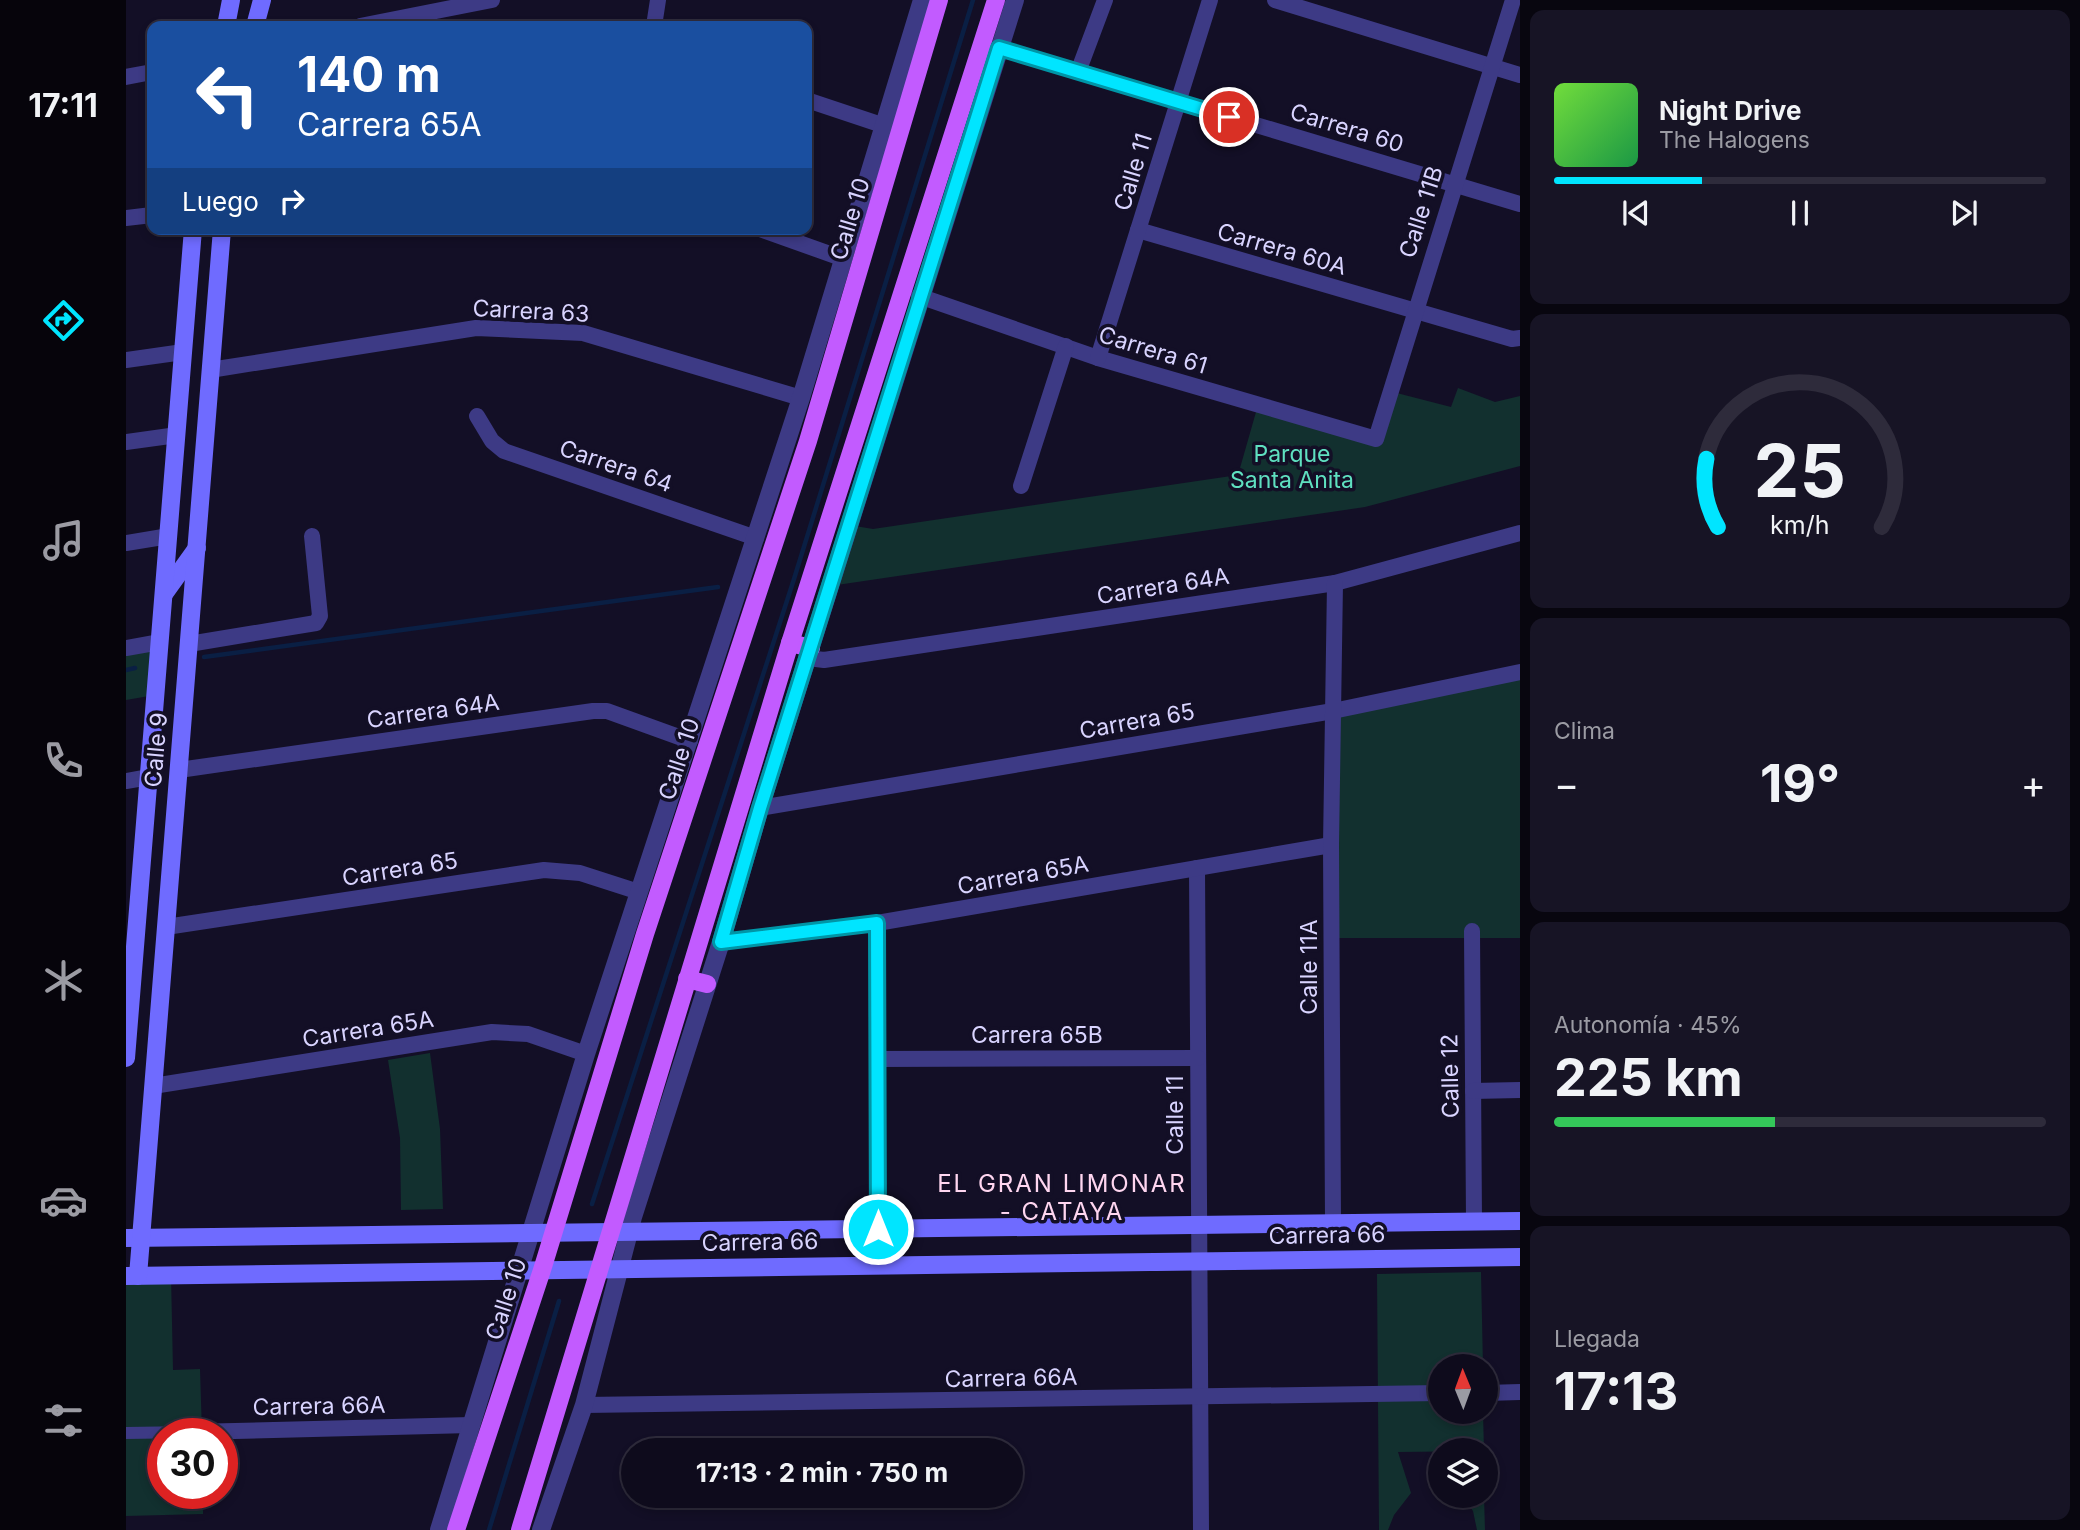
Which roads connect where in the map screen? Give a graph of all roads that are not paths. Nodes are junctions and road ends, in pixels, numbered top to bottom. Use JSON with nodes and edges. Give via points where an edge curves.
{"nodes":[{"id":1,"x":231,"y":0,"type":"edge"},
{"id":2,"x":262,"y":0,"type":"edge"},
{"id":3,"x":492,"y":0,"type":"edge"},
{"id":4,"x":658,"y":0,"type":"edge"},
{"id":5,"x":922,"y":0,"type":"edge"},
{"id":6,"x":939,"y":0,"type":"edge"},
{"id":7,"x":996,"y":0,"type":"edge"},
{"id":8,"x":1015,"y":0,"type":"edge"},
{"id":9,"x":1105,"y":0,"type":"edge"},
{"id":10,"x":1210,"y":0,"type":"edge"},
{"id":11,"x":1275,"y":0,"type":"edge"},
{"id":12,"x":1513,"y":0,"type":"edge"},
{"id":13,"x":227,"y":21,"type":"edge"},
{"id":14,"x":256,"y":21,"type":"edge"},
{"id":15,"x":385,"y":21,"type":"edge"},
{"id":16,"x":655,"y":21,"type":"edge"},
{"id":17,"x":997,"y":35,"type":"junction"},
{"id":18,"x":920,"y":37,"type":"junction"},
{"id":19,"x":1491,"y":67,"type":"junction"},
{"id":20,"x":1078,"y":72,"type":"junction"},
{"id":21,"x":147,"y":73,"type":"edge"},
{"id":22,"x":1520,"y":75,"type":"edge"},
{"id":23,"x":126,"y":77,"type":"edge"},
{"id":24,"x":812,"y":102,"type":"edge"},
{"id":25,"x":1179,"y":102,"type":"junction"},
{"id":26,"x":885,"y":126,"type":"junction"},
{"id":27,"x":1454,"y":184,"type":"junction"},
{"id":28,"x":1520,"y":204,"type":"edge"},
{"id":29,"x":147,"y":216,"type":"edge"},
{"id":30,"x":126,"y":218,"type":"edge"},
{"id":31,"x":1138,"y":230,"type":"junction"},
{"id":32,"x":193,"y":235,"type":"edge"},
{"id":33,"x":221,"y":235,"type":"edge"},
{"id":34,"x":777,"y":235,"type":"edge"},
{"id":35,"x":844,"y":259,"type":"junction"},
{"id":36,"x":919,"y":296,"type":"junction"},
{"id":37,"x":1414,"y":311,"type":"junction"},
{"id":38,"x":830,"y":336,"type":"junction"},
{"id":39,"x":1520,"y":338,"type":"edge"},
{"id":40,"x":1066,"y":346,"type":"junction"},
{"id":41,"x":183,"y":352,"type":"junction"},
{"id":42,"x":1098,"y":358,"type":"junction"},
{"id":43,"x":126,"y":360,"type":"edge"},
{"id":44,"x":210,"y":370,"type":"junction"},
{"id":45,"x":802,"y":398,"type":"junction"},
{"id":46,"x":477,"y":416,"type":"dead end"},
{"id":47,"x":177,"y":435,"type":"junction"},
{"id":48,"x":1376,"y":439,"type":"joint"},
{"id":49,"x":126,"y":442,"type":"edge"},
{"id":50,"x":175,"y":456,"type":"junction"},
{"id":51,"x":1021,"y":486,"type":"dead end"},
{"id":52,"x":200,"y":508,"type":"junction"},
{"id":53,"x":1520,"y":533,"type":"edge"},
{"id":54,"x":169,"y":536,"type":"junction"},
{"id":55,"x":312,"y":536,"type":"dead end"},
{"id":56,"x":756,"y":538,"type":"junction"},
{"id":57,"x":126,"y":543,"type":"edge"},
{"id":58,"x":197,"y":548,"type":"junction"},
{"id":59,"x":746,"y":569,"type":"junction"},
{"id":60,"x":764,"y":575,"type":"junction"},
{"id":61,"x":1335,"y":583,"type":"junction"},
{"id":62,"x":164,"y":594,"type":"junction"},
{"id":63,"x":160,"y":642,"type":"junction"},
{"id":64,"x":790,"y":643,"type":"junction"},
{"id":65,"x":189,"y":644,"type":"junction"},
{"id":66,"x":126,"y":648,"type":"edge"},
{"id":67,"x":810,"y":653,"type":"junction"},
{"id":68,"x":1520,"y":672,"type":"edge"},
{"id":69,"x":1333,"y":711,"type":"junction"},
{"id":70,"x":690,"y":741,"type":"junction"},
{"id":71,"x":179,"y":770,"type":"junction"},
{"id":72,"x":149,"y":777,"type":"junction"},
{"id":73,"x":126,"y":781,"type":"edge"},
{"id":74,"x":760,"y":808,"type":"junction"},
{"id":75,"x":1331,"y":845,"type":"junction"},
{"id":76,"x":1197,"y":868,"type":"junction"},
{"id":77,"x":639,"y":892,"type":"junction"},
{"id":78,"x":877,"y":923,"type":"junction"},
{"id":79,"x":628,"y":927,"type":"junction"},
{"id":80,"x":166,"y":928,"type":"junction"},
{"id":81,"x":1472,"y":931,"type":"dead end"},
{"id":82,"x":645,"y":934,"type":"junction"},
{"id":83,"x":131,"y":937,"type":"edge"},
{"id":84,"x":721,"y":942,"type":"junction"},
{"id":85,"x":687,"y":979,"type":"junction"},
{"id":86,"x":708,"y":984,"type":"junction"},
{"id":87,"x":586,"y":1054,"type":"junction"},
{"id":88,"x":126,"y":1058,"type":"edge"},
{"id":89,"x":1198,"y":1058,"type":"junction"},
{"id":90,"x":877,"y":1059,"type":"junction"},
{"id":91,"x":153,"y":1086,"type":"junction"},
{"id":92,"x":1520,"y":1090,"type":"edge"},
{"id":93,"x":1473,"y":1091,"type":"junction"},
{"id":94,"x":1474,"y":1221,"type":"junction"},
{"id":95,"x":1520,"y":1221,"type":"edge"},
{"id":96,"x":1333,"y":1223,"type":"junction"},
{"id":97,"x":1199,"y":1225,"type":"junction"},
{"id":98,"x":878,"y":1229,"type":"junction"},
{"id":99,"x":609,"y":1232,"type":"junction"},
{"id":100,"x":629,"y":1232,"type":"junction"},
{"id":101,"x":531,"y":1233,"type":"junction"},
{"id":102,"x":552,"y":1233,"type":"junction"},
{"id":103,"x":134,"y":1238,"type":"edge"},
{"id":104,"x":1520,"y":1257,"type":"edge"},
{"id":105,"x":1199,"y":1261,"type":"junction"},
{"id":106,"x":600,"y":1269,"type":"junction"},
{"id":107,"x":620,"y":1269,"type":"junction"},
{"id":108,"x":519,"y":1270,"type":"junction"},
{"id":109,"x":542,"y":1270,"type":"junction"},
{"id":110,"x":132,"y":1276,"type":"edge"},
{"id":111,"x":1520,"y":1392,"type":"edge"},
{"id":112,"x":1428,"y":1393,"type":"edge"},
{"id":113,"x":1498,"y":1393,"type":"edge"},
{"id":114,"x":1200,"y":1396,"type":"junction"},
{"id":115,"x":584,"y":1405,"type":"junction"},
{"id":116,"x":471,"y":1425,"type":"junction"},
{"id":117,"x":238,"y":1431,"type":"edge"},
{"id":118,"x":126,"y":1433,"type":"edge"},
{"id":119,"x":147,"y":1433,"type":"edge"},
{"id":120,"x":439,"y":1530,"type":"edge"},
{"id":121,"x":456,"y":1530,"type":"edge"},
{"id":122,"x":520,"y":1530,"type":"edge"},
{"id":123,"x":541,"y":1530,"type":"edge"},
{"id":124,"x":1201,"y":1530,"type":"edge"}],
"edges":[{"from":1,"to":13,"type":"main road"},
{"from":2,"to":14,"type":"main road"},
{"from":3,"to":15,"type":"street"},
{"from":4,"to":16,"type":"street"},
{"from":5,"to":18,"type":"street","name":"Calle 10"},
{"from":6,"to":18,"type":"main road","name":"Calle 10"},
{"from":7,"to":17,"type":"main road"},
{"from":8,"to":17,"type":"street"},
{"from":9,"to":20,"type":"street"},
{"from":10,"to":25,"type":"street","name":"Calle 11"},
{"from":11,"to":19,"type":"street"},
{"from":12,"to":19,"type":"street","name":"Calle 11B"},
{"from":17,"to":20,"type":"street","name":"Carrera 60"},
{"from":17,"to":36,"type":"street"},
{"from":17,"to":64,"type":"main road"},
{"from":18,"to":26,"type":"street","name":"Calle 10"},
{"from":18,"to":38,"type":"main road","name":"Calle 10"},
{"from":19,"to":22,"type":"street"},
{"from":19,"to":27,"type":"street","name":"Calle 11B"},
{"from":20,"to":25,"type":"street","name":"Carrera 60"},
{"from":21,"to":23,"type":"street"},
{"from":24,"to":26,"type":"street"},
{"from":25,"to":27,"type":"street","name":"Carrera 60"},
{"from":25,"to":31,"type":"street","name":"Calle 11"},
{"from":26,"to":35,"type":"street","name":"Calle 10"},
{"from":27,"to":28,"type":"street","name":"Carrera 60"},
{"from":27,"to":37,"type":"street","name":"Calle 11B"},
{"from":29,"to":30,"type":"street"},
{"from":31,"to":37,"type":"street","name":"Carrera 60A"},
{"from":31,"to":42,"type":"street","name":"Calle 11"},
{"from":32,"to":41,"type":"main road","name":"Calle 9"},
{"from":33,"to":44,"type":"main road","name":"Calle 9"},
{"from":34,"to":35,"type":"street"},
{"from":35,"to":38,"type":"street","name":"Calle 10"},
{"from":36,"to":40,"type":"street","name":"Carrera 61"},
{"from":36,"to":67,"type":"street"},
{"from":37,"to":39,"type":"street","name":"Carrera 60A"},
{"from":37,"to":48,"type":"street","name":"Calle 11B"},
{"from":38,"to":45,"type":"street","name":"Calle 10"},
{"from":38,"to":60,"type":"main road","name":"Calle 10"},
{"from":40,"to":42,"type":"street","name":"Carrera 61"},
{"from":40,"to":51,"type":"street"},
{"from":41,"to":43,"type":"street"},
{"from":41,"to":47,"type":"main road","name":"Calle 9"},
{"from":42,"to":48,"type":"street","name":"Carrera 61"},
{"from":44,"to":45,"type":"street","name":"Carrera 63","via":[[476,328],[583,334]]},
{"from":44,"to":52,"type":"main road","name":"Calle 9"},
{"from":45,"to":56,"type":"street","name":"Calle 10"},
{"from":46,"to":56,"type":"street","name":"Carrera 64","via":[[504,451]]},
{"from":47,"to":49,"type":"street"},
{"from":47,"to":50,"type":"main road","name":"Calle 9"},
{"from":50,"to":52,"type":"main road"},
{"from":50,"to":54,"type":"main road","name":"Calle 9"},
{"from":52,"to":58,"type":"main road","name":"Calle 9"},
{"from":53,"to":61,"type":"street","name":"Carrera 64A"},
{"from":54,"to":57,"type":"street"},
{"from":54,"to":62,"type":"main road","name":"Calle 9"},
{"from":55,"to":65,"type":"street","via":[[320,616],[316,623]]},
{"from":56,"to":59,"type":"street","name":"Calle 10"},
{"from":58,"to":62,"type":"main road"},
{"from":58,"to":65,"type":"main road","name":"Calle 9"},
{"from":59,"to":60,"type":"main road"},
{"from":59,"to":70,"type":"street","name":"Calle 10"},
{"from":60,"to":82,"type":"main road","name":"Calle 10"},
{"from":61,"to":67,"type":"street","name":"Carrera 64A","via":[[824,660]]},
{"from":61,"to":69,"type":"street","name":"Calle 11A"},
{"from":62,"to":63,"type":"main road","name":"Calle 9"},
{"from":63,"to":66,"type":"street"},
{"from":63,"to":72,"type":"main road","name":"Calle 9"},
{"from":64,"to":67,"type":"main road"},
{"from":64,"to":85,"type":"main road"},
{"from":65,"to":71,"type":"main road","name":"Calle 9"},
{"from":67,"to":74,"type":"street"},
{"from":68,"to":69,"type":"street","name":"Carrera 65"},
{"from":69,"to":74,"type":"street","name":"Carrera 65"},
{"from":69,"to":75,"type":"street","name":"Calle 11A"},
{"from":70,"to":71,"type":"street","name":"Carrera 64A","via":[[607,711],[593,711]]},
{"from":70,"to":77,"type":"street","name":"Calle 10"},
{"from":71,"to":80,"type":"main road","name":"Calle 9"},
{"from":72,"to":73,"type":"street"},
{"from":72,"to":83,"type":"main road","name":"Calle 9"},
{"from":74,"to":84,"type":"street"},
{"from":75,"to":76,"type":"street","name":"Carrera 65A"},
{"from":75,"to":96,"type":"street","name":"Calle 11A"},
{"from":76,"to":78,"type":"street","name":"Carrera 65A"},
{"from":76,"to":89,"type":"street","name":"Calle 11"},
{"from":77,"to":79,"type":"street","name":"Calle 10"},
{"from":77,"to":80,"type":"street","name":"Carrera 65","via":[[580,873],[544,870]]},
{"from":78,"to":84,"type":"street","name":"Carrera 65A"},
{"from":78,"to":90,"type":"street"},
{"from":79,"to":82,"type":"main road"},
{"from":79,"to":87,"type":"street","name":"Calle 10"},
{"from":80,"to":91,"type":"main road","name":"Calle 9"},
{"from":81,"to":93,"type":"street","name":"Calle 12"},
{"from":82,"to":102,"type":"main road","name":"Calle 10"},
{"from":83,"to":88,"type":"main road","name":"Calle 9"},
{"from":84,"to":86,"type":"street"},
{"from":85,"to":86,"type":"main road"},
{"from":85,"to":99,"type":"main road"},
{"from":86,"to":100,"type":"street"},
{"from":87,"to":91,"type":"street","name":"Carrera 65A","via":[[528,1034],[492,1032]]},
{"from":87,"to":101,"type":"street","name":"Calle 10"},
{"from":89,"to":90,"type":"street","name":"Carrera 65B"},
{"from":89,"to":97,"type":"street","name":"Calle 11"},
{"from":90,"to":98,"type":"street"},
{"from":91,"to":103,"type":"main road","name":"Calle 9"},
{"from":92,"to":93,"type":"street"},
{"from":93,"to":94,"type":"street","name":"Calle 12"},
{"from":94,"to":95,"type":"main road","name":"Carrera 66"},
{"from":94,"to":96,"type":"main road","name":"Carrera 66"},
{"from":96,"to":97,"type":"main road","name":"Carrera 66"},
{"from":97,"to":98,"type":"main road","name":"Carrera 66"},
{"from":97,"to":105,"type":"street","name":"Calle 11"},
{"from":98,"to":100,"type":"main road","name":"Carrera 66"},
{"from":99,"to":100,"type":"main road","name":"Carrera 66"},
{"from":99,"to":102,"type":"main road","name":"Carrera 66"},
{"from":99,"to":106,"type":"main road"},
{"from":100,"to":107,"type":"street"},
{"from":101,"to":102,"type":"main road","name":"Carrera 66"},
{"from":101,"to":103,"type":"main road","name":"Carrera 66"},
{"from":101,"to":108,"type":"street","name":"Calle 10"},
{"from":102,"to":109,"type":"main road","name":"Calle 10"},
{"from":103,"to":110,"type":"main road","name":"Calle 9"},
{"from":104,"to":105,"type":"main road","name":"Carrera 66"},
{"from":105,"to":107,"type":"main road","name":"Carrera 66"},
{"from":105,"to":114,"type":"street","name":"Calle 11"},
{"from":106,"to":107,"type":"main road","name":"Carrera 66"},
{"from":106,"to":109,"type":"main road","name":"Carrera 66"},
{"from":106,"to":122,"type":"main road"},
{"from":107,"to":115,"type":"street"},
{"from":108,"to":109,"type":"main road","name":"Carrera 66"},
{"from":108,"to":110,"type":"main road","name":"Carrera 66"},
{"from":108,"to":116,"type":"street","name":"Calle 10"},
{"from":109,"to":121,"type":"main road","name":"Calle 10"},
{"from":111,"to":113,"type":"street"},
{"from":112,"to":114,"type":"street","name":"Carrera 66A"},
{"from":114,"to":115,"type":"street","name":"Carrera 66A"},
{"from":114,"to":124,"type":"street","name":"Calle 11"},
{"from":115,"to":123,"type":"street"},
{"from":116,"to":117,"type":"street","name":"Carrera 66A"},
{"from":116,"to":120,"type":"street","name":"Calle 10"},
{"from":118,"to":119,"type":"street","name":"Carrera 66A"}]}
